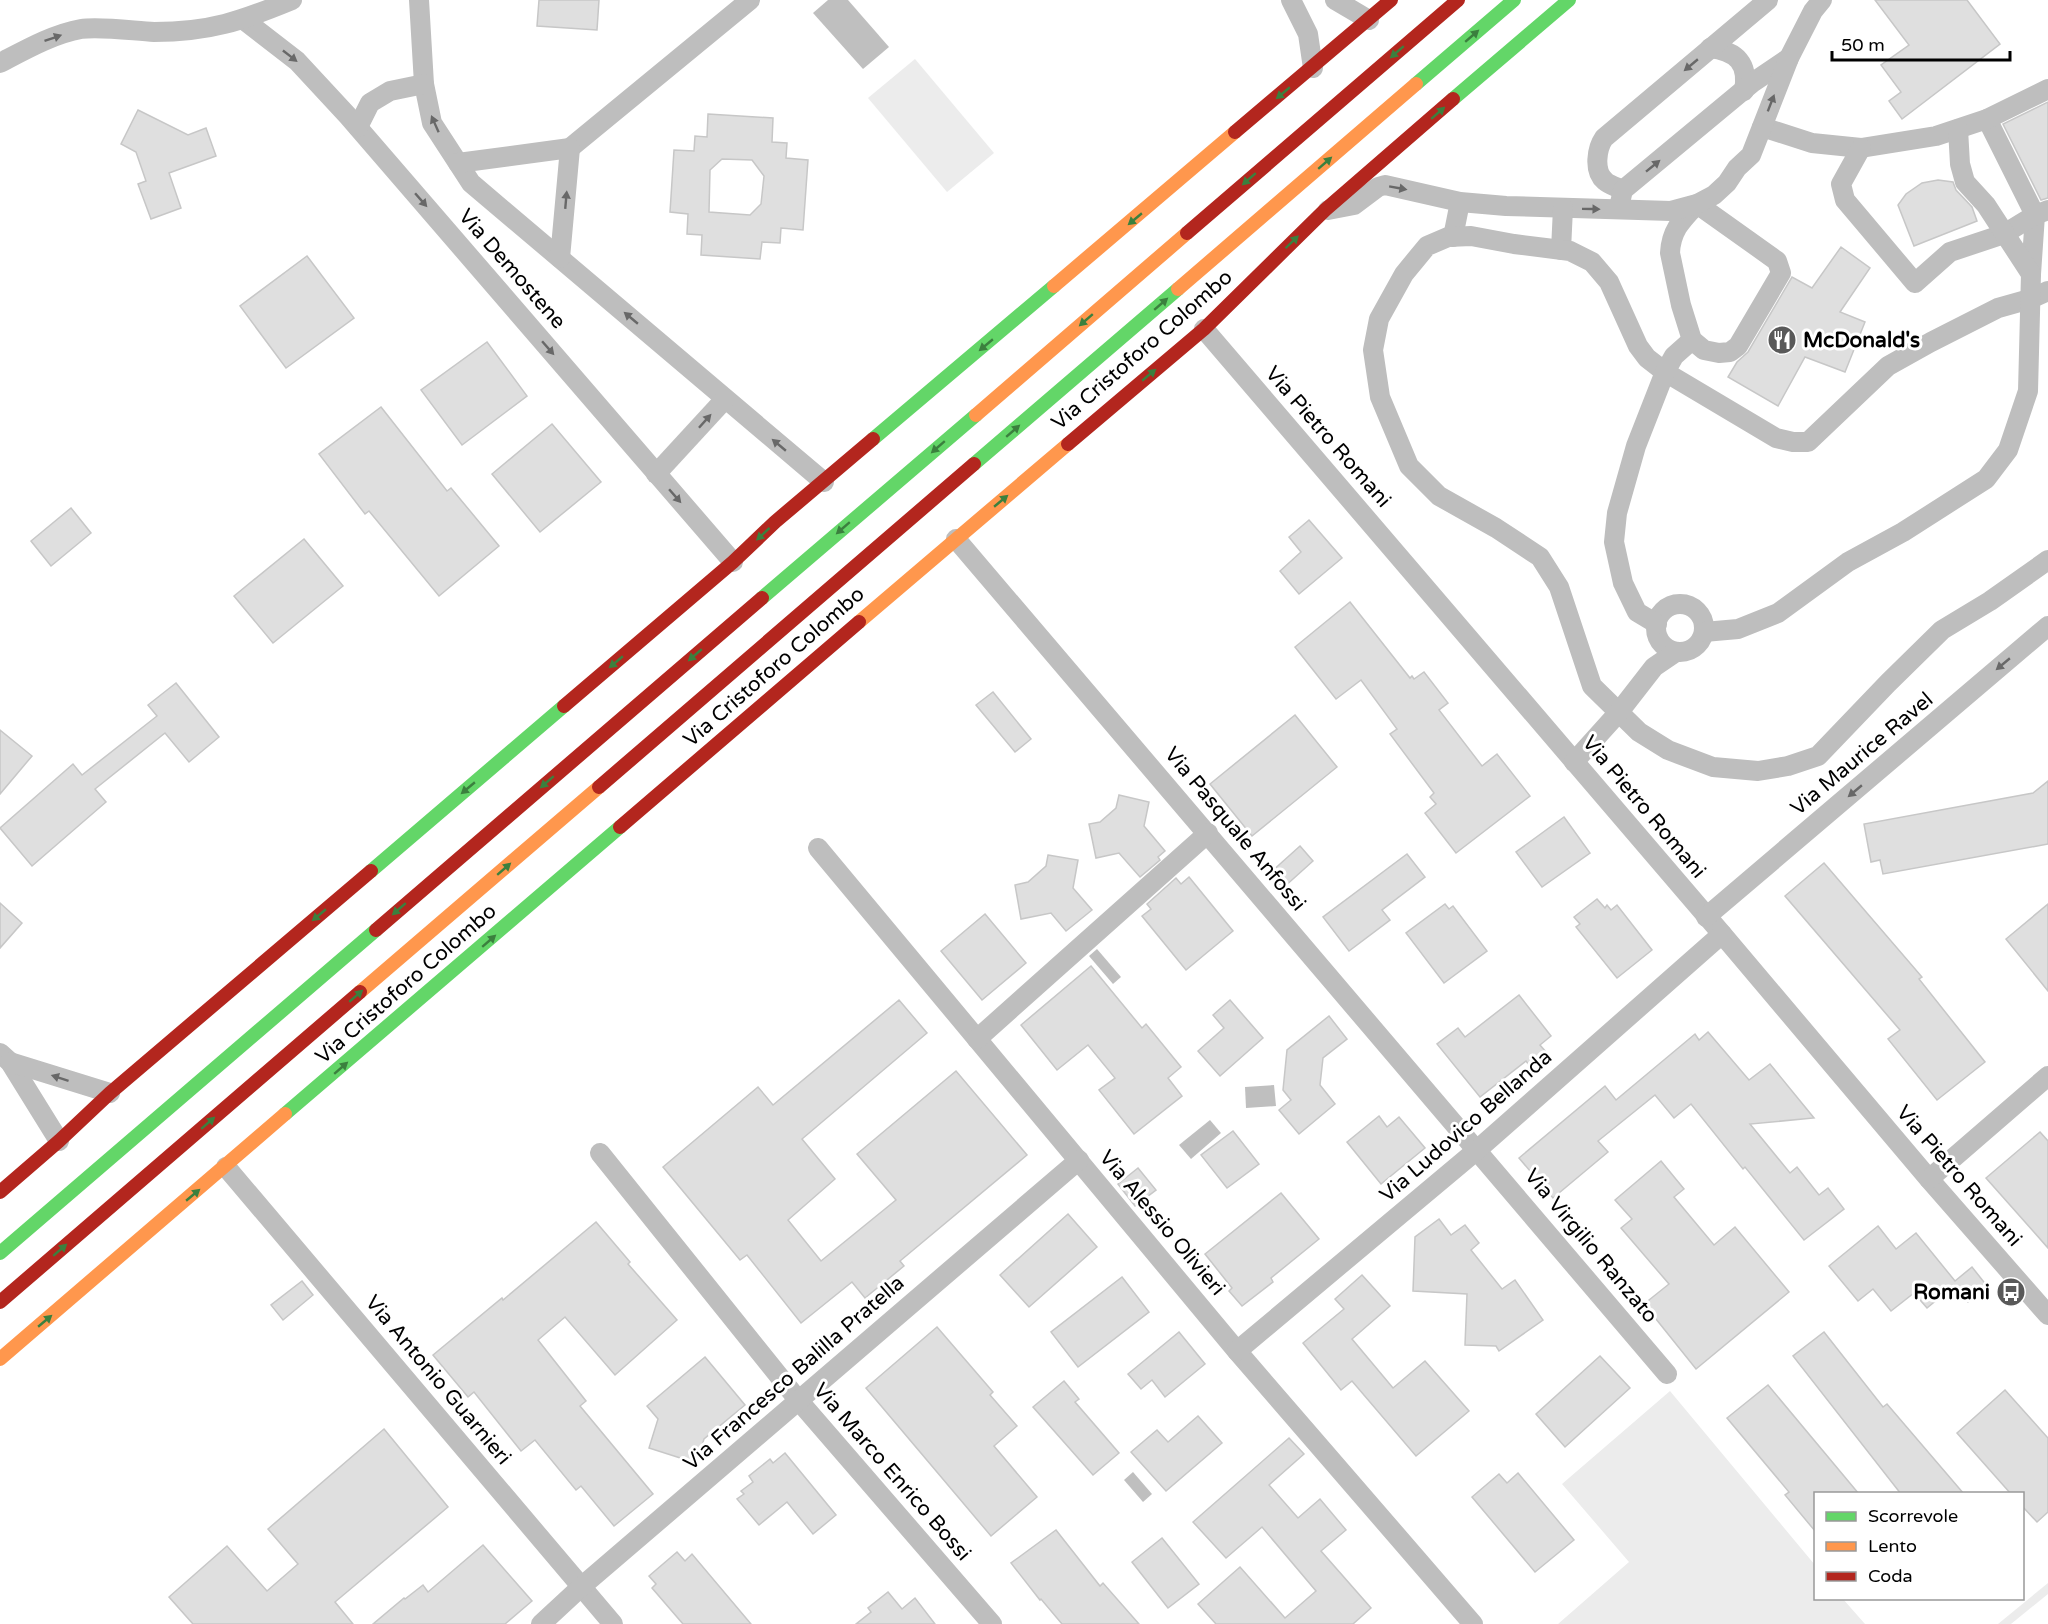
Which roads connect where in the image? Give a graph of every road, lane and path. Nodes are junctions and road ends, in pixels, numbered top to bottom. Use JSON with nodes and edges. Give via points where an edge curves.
{"nodes":[{"id":1,"x":292,"y":0,"type":"edge"},
{"id":2,"x":419,"y":0,"type":"edge"},
{"id":3,"x":750,"y":0,"type":"edge"},
{"id":4,"x":1291,"y":0,"type":"edge"},
{"id":5,"x":1335,"y":0,"type":"edge"},
{"id":6,"x":1392,"y":0,"type":"edge"},
{"id":7,"x":1458,"y":0,"type":"edge"},
{"id":8,"x":1514,"y":0,"type":"edge"},
{"id":9,"x":1569,"y":0,"type":"edge"},
{"id":10,"x":1768,"y":0,"type":"edge"},
{"id":11,"x":1822,"y":0,"type":"edge"},
{"id":12,"x":244,"y":20,"type":"junction"},
{"id":13,"x":1369,"y":20,"type":"junction"},
{"id":14,"x":1710,"y":48,"type":"junction"},
{"id":15,"x":1789,"y":58,"type":"junction"},
{"id":16,"x":0,"y":63,"type":"edge"},
{"id":17,"x":1312,"y":68,"type":"junction"},
{"id":18,"x":424,"y":84,"type":"junction"},
{"id":19,"x":2048,"y":89,"type":"edge"},
{"id":20,"x":1744,"y":92,"type":"junction"},
{"id":21,"x":1987,"y":119,"type":"junction"},
{"id":22,"x":358,"y":127,"type":"junction"},
{"id":23,"x":1762,"y":127,"type":"junction"},
{"id":24,"x":1958,"y":129,"type":"junction"},
{"id":25,"x":570,"y":148,"type":"junction"},
{"id":26,"x":1861,"y":148,"type":"junction"},
{"id":27,"x":458,"y":163,"type":"junction"},
{"id":28,"x":1621,"y":200,"type":"junction"},
{"id":29,"x":1460,"y":201,"type":"junction"},
{"id":30,"x":1697,"y":204,"type":"junction"},
{"id":31,"x":1563,"y":208,"type":"junction"},
{"id":32,"x":1325,"y":210,"type":"junction"},
{"id":33,"x":2042,"y":213,"type":"edge"},
{"id":34,"x":2004,"y":234,"type":"junction"},
{"id":35,"x":1453,"y":237,"type":"junction"},
{"id":36,"x":1561,"y":250,"type":"junction"},
{"id":37,"x":560,"y":258,"type":"junction"},
{"id":38,"x":2031,"y":274,"type":"junction"},
{"id":39,"x":2039,"y":295,"type":"edge"},
{"id":40,"x":1204,"y":329,"type":"junction"},
{"id":41,"x":1692,"y":340,"type":"junction"},
{"id":42,"x":1665,"y":372,"type":"junction"},
{"id":43,"x":725,"y":399,"type":"junction"},
{"id":44,"x":656,"y":474,"type":"junction"},
{"id":45,"x":824,"y":482,"type":"junction"},
{"id":46,"x":956,"y":538,"type":"junction"},
{"id":47,"x":2048,"y":560,"type":"edge"},
{"id":48,"x":733,"y":562,"type":"junction"},
{"id":49,"x":1657,"y":624,"type":"junction"},
{"id":50,"x":2048,"y":627,"type":"edge"},
{"id":51,"x":1704,"y":632,"type":"junction"},
{"id":52,"x":1676,"y":652,"type":"junction"},
{"id":53,"x":1619,"y":712,"type":"junction"},
{"id":54,"x":1574,"y":762,"type":"junction"},
{"id":55,"x":1208,"y":833,"type":"junction"},
{"id":56,"x":818,"y":848,"type":"dead end"},
{"id":57,"x":1706,"y":917,"type":"junction"},
{"id":58,"x":1722,"y":934,"type":"junction"},
{"id":59,"x":977,"y":1039,"type":"junction"},
{"id":60,"x":5,"y":1057,"type":"edge"},
{"id":61,"x":2048,"y":1076,"type":"edge"},
{"id":62,"x":110,"y":1094,"type":"junction"},
{"id":63,"x":59,"y":1141,"type":"junction"},
{"id":64,"x":1477,"y":1150,"type":"junction"},
{"id":65,"x":600,"y":1153,"type":"dead end"},
{"id":66,"x":1079,"y":1160,"type":"junction"},
{"id":67,"x":226,"y":1167,"type":"junction"},
{"id":68,"x":1929,"y":1179,"type":"junction"},
{"id":69,"x":0,"y":1192,"type":"edge"},
{"id":70,"x":0,"y":1253,"type":"edge"},
{"id":71,"x":0,"y":1302,"type":"edge"},
{"id":72,"x":2048,"y":1316,"type":"edge"},
{"id":73,"x":1237,"y":1351,"type":"junction"},
{"id":74,"x":0,"y":1359,"type":"edge"},
{"id":75,"x":1667,"y":1374,"type":"dead end"},
{"id":76,"x":799,"y":1401,"type":"junction"},
{"id":77,"x":581,"y":1587,"type":"junction"},
{"id":78,"x":541,"y":1624,"type":"edge"},
{"id":79,"x":614,"y":1624,"type":"edge"},
{"id":80,"x":992,"y":1624,"type":"edge"},
{"id":81,"x":1473,"y":1624,"type":"edge"}],
"edges":[{"from":1,"to":12,"type":"street"},
{"from":2,"to":18,"type":"street","name":"Via Demostene"},
{"from":3,"to":25,"type":"street"},
{"from":4,"to":17,"type":"street","via":[[1308,34]]},
{"from":5,"to":13,"type":"street"},
{"from":6,"to":13,"type":"street"},
{"from":7,"to":70,"type":"street","one_way":true},
{"from":71,"to":8,"type":"street","name":"Via Cristoforo Colombo","one_way":true},
{"from":32,"to":9,"type":"street","name":"Via Cristoforo Colombo","one_way":true},
{"from":10,"to":14,"type":"street"},
{"from":11,"to":15,"type":"street"},
{"from":16,"to":12,"type":"street","one_way":true,"via":[[81,29],[156,32],[207,29]]},
{"from":12,"to":22,"type":"street","name":"Via Demostene","one_way":true,"via":[[297,61]]},
{"from":13,"to":17,"type":"street"},
{"from":14,"to":20,"type":"street","via":[[1732,53],[1739,60],[1746,78]]},
{"from":14,"to":28,"type":"street","one_way":true,"via":[[1599,145],[1600,175]]},
{"from":15,"to":20,"type":"street"},
{"from":23,"to":15,"type":"street","one_way":true},
{"from":17,"to":45,"type":"street","one_way":true},
{"from":18,"to":22,"type":"street","via":[[390,91],[370,103]]},
{"from":27,"to":18,"type":"street","name":"Via Demostene","one_way":true,"via":[[432,123]]},
{"from":19,"to":21,"type":"street"},
{"from":28,"to":20,"type":"street","one_way":true},
{"from":21,"to":24,"type":"street"},
{"from":21,"to":33,"type":"street"},
{"from":22,"to":44,"type":"street","name":"Via Demostene","one_way":true},
{"from":23,"to":26,"type":"street","via":[[1812,143]]},
{"from":23,"to":30,"type":"street","via":[[1751,155],[1714,195]]},
{"from":24,"to":26,"type":"street"},
{"from":24,"to":34,"type":"street","via":[[1965,182]]},
{"from":25,"to":27,"type":"street"},
{"from":37,"to":25,"type":"street","one_way":true},
{"from":26,"to":34,"type":"street","via":[[1841,184],[1845,200],[1916,283],[1950,252]]},
{"from":27,"to":37,"type":"street","name":"Via Demostene","via":[[471,183]]},
{"from":28,"to":30,"type":"street","via":[[1671,211]]},
{"from":31,"to":28,"type":"street","one_way":true},
{"from":29,"to":31,"type":"street"},
{"from":32,"to":29,"type":"street","one_way":true,"via":[[1354,205],[1385,185]]},
{"from":29,"to":35,"type":"street"},
{"from":30,"to":41,"type":"street","via":[[1677,225],[1670,253]]},
{"from":30,"to":41,"type":"street","via":[[1777,261],[1781,273],[1738,346],[1719,353],[1704,350]]},
{"from":31,"to":36,"type":"street"},
{"from":40,"to":32,"type":"street","name":"Via Cristoforo Colombo","one_way":true},
{"from":33,"to":34,"type":"street"},
{"from":33,"to":38,"type":"street"},
{"from":34,"to":38,"type":"street"},
{"from":35,"to":36,"type":"street","via":[[1472,236]]},
{"from":35,"to":53,"type":"street","via":[[1427,246],[1404,274],[1379,319],[1373,350],[1380,397],[1409,466],[1439,496],[1540,557],[1558,587],[1592,686]]},
{"from":36,"to":42,"type":"street","via":[[1592,262],[1609,282],[1638,346]]},
{"from":43,"to":37,"type":"street","name":"Via Demostene","one_way":true},
{"from":38,"to":39,"type":"street"},
{"from":39,"to":42,"type":"street","via":[[1998,308],[1888,366],[1808,442],[1776,438]]},
{"from":39,"to":51,"type":"street","via":[[2028,391],[2008,450],[1986,479],[1848,562],[1778,613],[1738,629]]},
{"from":46,"to":40,"type":"street","name":"Via Cristoforo Colombo","one_way":true},
{"from":40,"to":54,"type":"street","name":"Via Pietro Romani"},
{"from":41,"to":42,"type":"street","via":[[1674,356]]},
{"from":42,"to":49,"type":"street","via":[[1636,446],[1617,513],[1614,542],[1623,583],[1637,612]]},
{"from":44,"to":43,"type":"street","one_way":true},
{"from":45,"to":43,"type":"street","name":"Via Demostene","one_way":true},
{"from":44,"to":48,"type":"street","name":"Via Demostene","one_way":true},
{"from":45,"to":48,"type":"street","one_way":true},
{"from":46,"to":55,"type":"street","name":"Via Pasquale Anfossi"},
{"from":67,"to":46,"type":"street","name":"Via Cristoforo Colombo","one_way":true},
{"from":47,"to":53,"type":"street","via":[[1942,630],[1818,756],[1758,771],[1713,767],[1668,750],[1639,732]]},
{"from":48,"to":62,"type":"street","one_way":true},
{"from":49,"to":51,"type":"street","via":[[1659,616],[1672,605],[1689,605],[1701,616]]},
{"from":49,"to":52,"type":"street","via":[[1659,639]]},
{"from":50,"to":57,"type":"street","name":"Via Maurice Ravel","one_way":true},
{"from":51,"to":52,"type":"street","via":[[1697,645]]},
{"from":52,"to":53,"type":"street","via":[[1654,667]]},
{"from":53,"to":54,"type":"street"},
{"from":54,"to":57,"type":"street","name":"Via Pietro Romani"},
{"from":55,"to":59,"type":"street"},
{"from":55,"to":64,"type":"street","name":"Via Pasquale Anfossi"},
{"from":56,"to":59,"type":"street","name":"Via Alessio Olivieri"},
{"from":57,"to":58,"type":"street","name":"Via Pietro Romani"},
{"from":58,"to":64,"type":"street","name":"Via Ludovico Bellanda"},
{"from":58,"to":68,"type":"street","name":"Via Pietro Romani"},
{"from":59,"to":66,"type":"street","name":"Via Alessio Olivieri"},
{"from":62,"to":60,"type":"street","one_way":true},
{"from":60,"to":63,"type":"street"},
{"from":61,"to":68,"type":"street"},
{"from":62,"to":63,"type":"street"},
{"from":63,"to":69,"type":"street"},
{"from":64,"to":73,"type":"street","name":"Via Ludovico Bellanda"},
{"from":64,"to":75,"type":"street","name":"Via Virgilio Ranzato"},
{"from":65,"to":76,"type":"street","name":"Via Marco Enrico Bossi"},
{"from":66,"to":73,"type":"street","name":"Via Alessio Olivieri"},
{"from":66,"to":76,"type":"street","name":"Via Francesco Balilla Pratella"},
{"from":74,"to":67,"type":"street","name":"Via Cristoforo Colombo","one_way":true},
{"from":67,"to":77,"type":"street","name":"Via Antonio Guarnieri"},
{"from":68,"to":72,"type":"street","name":"Via Pietro Romani"},
{"from":73,"to":81,"type":"street","name":"Via Alessio Olivieri"},
{"from":76,"to":77,"type":"street","name":"Via Francesco Balilla Pratella"},
{"from":76,"to":80,"type":"street","name":"Via Marco Enrico Bossi"},
{"from":77,"to":78,"type":"street","name":"Via Francesco Balilla Pratella"},
{"from":77,"to":79,"type":"street","name":"Via Antonio Guarnieri"}]}
